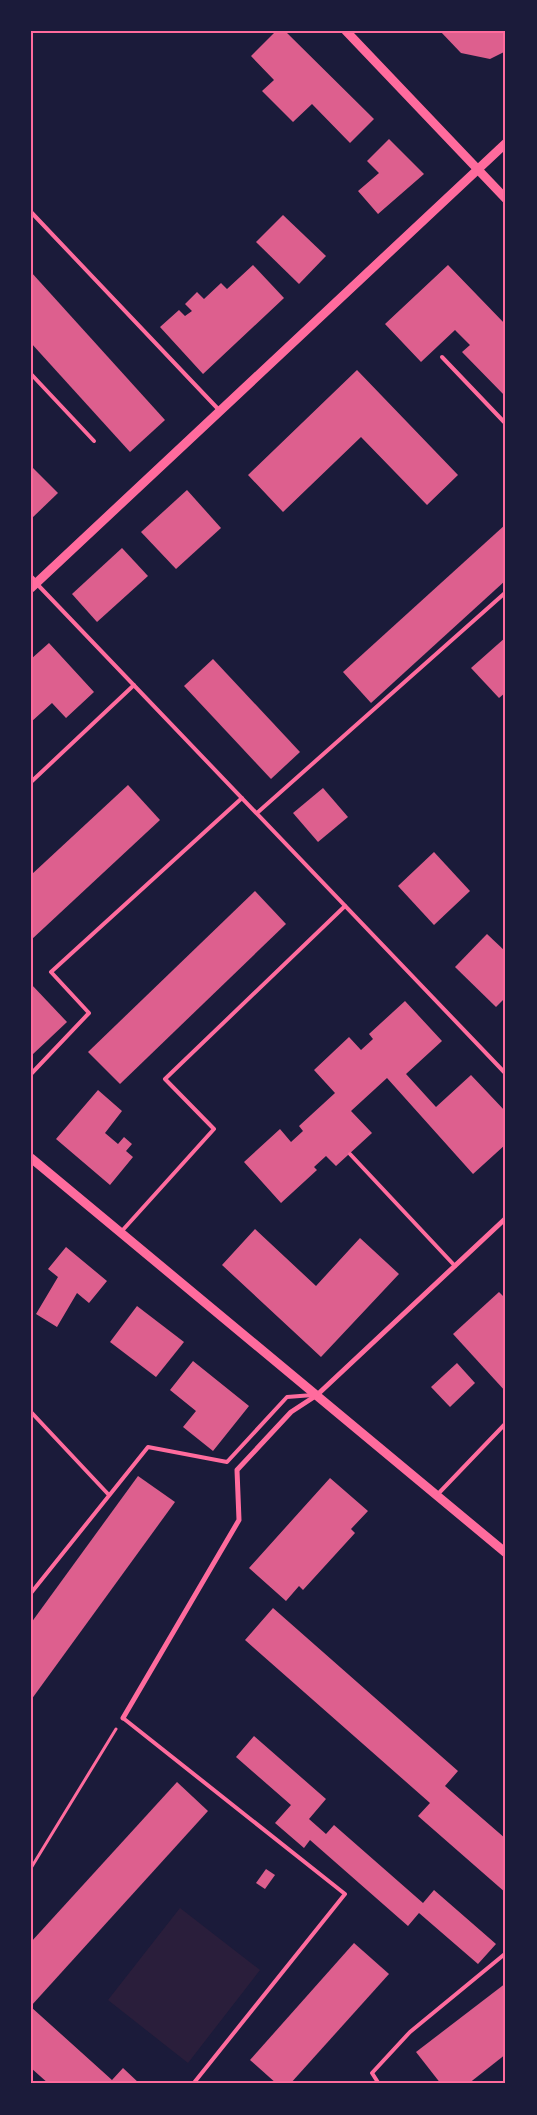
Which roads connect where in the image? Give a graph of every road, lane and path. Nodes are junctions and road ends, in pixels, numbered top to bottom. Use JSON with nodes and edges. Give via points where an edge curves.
{"nodes":[{"id":1,"x":346,"y":31,"type":"edge"},
{"id":2,"x":506,"y":143,"type":"edge"},
{"id":3,"x":477,"y":169,"type":"junction"},
{"id":4,"x":506,"y":199,"type":"edge"},
{"id":5,"x":31,"y":212,"type":"edge"},
{"id":6,"x":442,"y":357,"type":"dead end"},
{"id":7,"x":31,"y":374,"type":"edge"},
{"id":8,"x":220,"y":411,"type":"junction"},
{"id":9,"x":506,"y":424,"type":"edge"},
{"id":10,"x":94,"y":440,"type":"dead end"},
{"id":11,"x":33,"y":583,"type":"edge"},
{"id":12,"x":506,"y":592,"type":"edge"},
{"id":13,"x":134,"y":685,"type":"junction"},
{"id":14,"x":31,"y":782,"type":"edge"},
{"id":15,"x":242,"y":798,"type":"junction"},
{"id":16,"x":257,"y":813,"type":"junction"},
{"id":17,"x":345,"y":906,"type":"junction"},
{"id":18,"x":31,"y":1074,"type":"edge"},
{"id":19,"x":506,"y":1074,"type":"edge"},
{"id":20,"x":350,"y":1154,"type":"dead end"},
{"id":21,"x":31,"y":1158,"type":"edge"},
{"id":22,"x":506,"y":1218,"type":"edge"},
{"id":23,"x":121,"y":1232,"type":"junction"},
{"id":24,"x":455,"y":1266,"type":"junction"},
{"id":25,"x":317,"y":1395,"type":"junction"},
{"id":26,"x":31,"y":1412,"type":"edge"},
{"id":27,"x":506,"y":1423,"type":"edge"},
{"id":28,"x":108,"y":1494,"type":"junction"},
{"id":29,"x":437,"y":1495,"type":"junction"},
{"id":30,"x":506,"y":1553,"type":"edge"},
{"id":31,"x":31,"y":1593,"type":"edge"},
{"id":32,"x":123,"y":1718,"type":"junction"},
{"id":33,"x":31,"y":1868,"type":"edge"},
{"id":34,"x":506,"y":1953,"type":"edge"},
{"id":35,"x":193,"y":2084,"type":"edge"},
{"id":36,"x":379,"y":2084,"type":"edge"}],
"edges":[{"from":1,"to":3,"type":"street"},
{"from":2,"to":3,"type":"street"},
{"from":3,"to":4,"type":"street"},
{"from":3,"to":8,"type":"street"},
{"from":5,"to":8,"type":"lane"},
{"from":6,"to":9,"type":"lane"},
{"from":7,"to":10,"type":"lane"},
{"from":8,"to":11,"type":"street"},
{"from":11,"to":13,"type":"lane"},
{"from":12,"to":16,"type":"lane"},
{"from":13,"to":14,"type":"lane"},
{"from":13,"to":15,"type":"lane"},
{"from":15,"to":16,"type":"lane"},
{"from":15,"to":18,"type":"lane","via":[[51,972],[88,1013]]},
{"from":16,"to":17,"type":"lane"},
{"from":17,"to":19,"type":"lane"},
{"from":17,"to":23,"type":"lane","via":[[164,1079],[214,1129]]},
{"from":20,"to":24,"type":"lane"},
{"from":21,"to":23,"type":"street"},
{"from":22,"to":24,"type":"street"},
{"from":23,"to":25,"type":"street"},
{"from":24,"to":25,"type":"street"},
{"from":25,"to":28,"type":"lane","via":[[287,1397],[227,1462],[148,1447]]},
{"from":25,"to":29,"type":"street"},
{"from":25,"to":32,"type":"street","via":[[292,1412],[237,1470],[239,1520]]},
{"from":26,"to":28,"type":"lane"},
{"from":27,"to":29,"type":"lane"},
{"from":28,"to":31,"type":"lane"},
{"from":29,"to":30,"type":"street"},
{"from":32,"to":33,"type":"path"},
{"from":32,"to":35,"type":"lane","via":[[345,1894]]},
{"from":34,"to":36,"type":"lane","via":[[410,2032],[372,2073]]}]}
